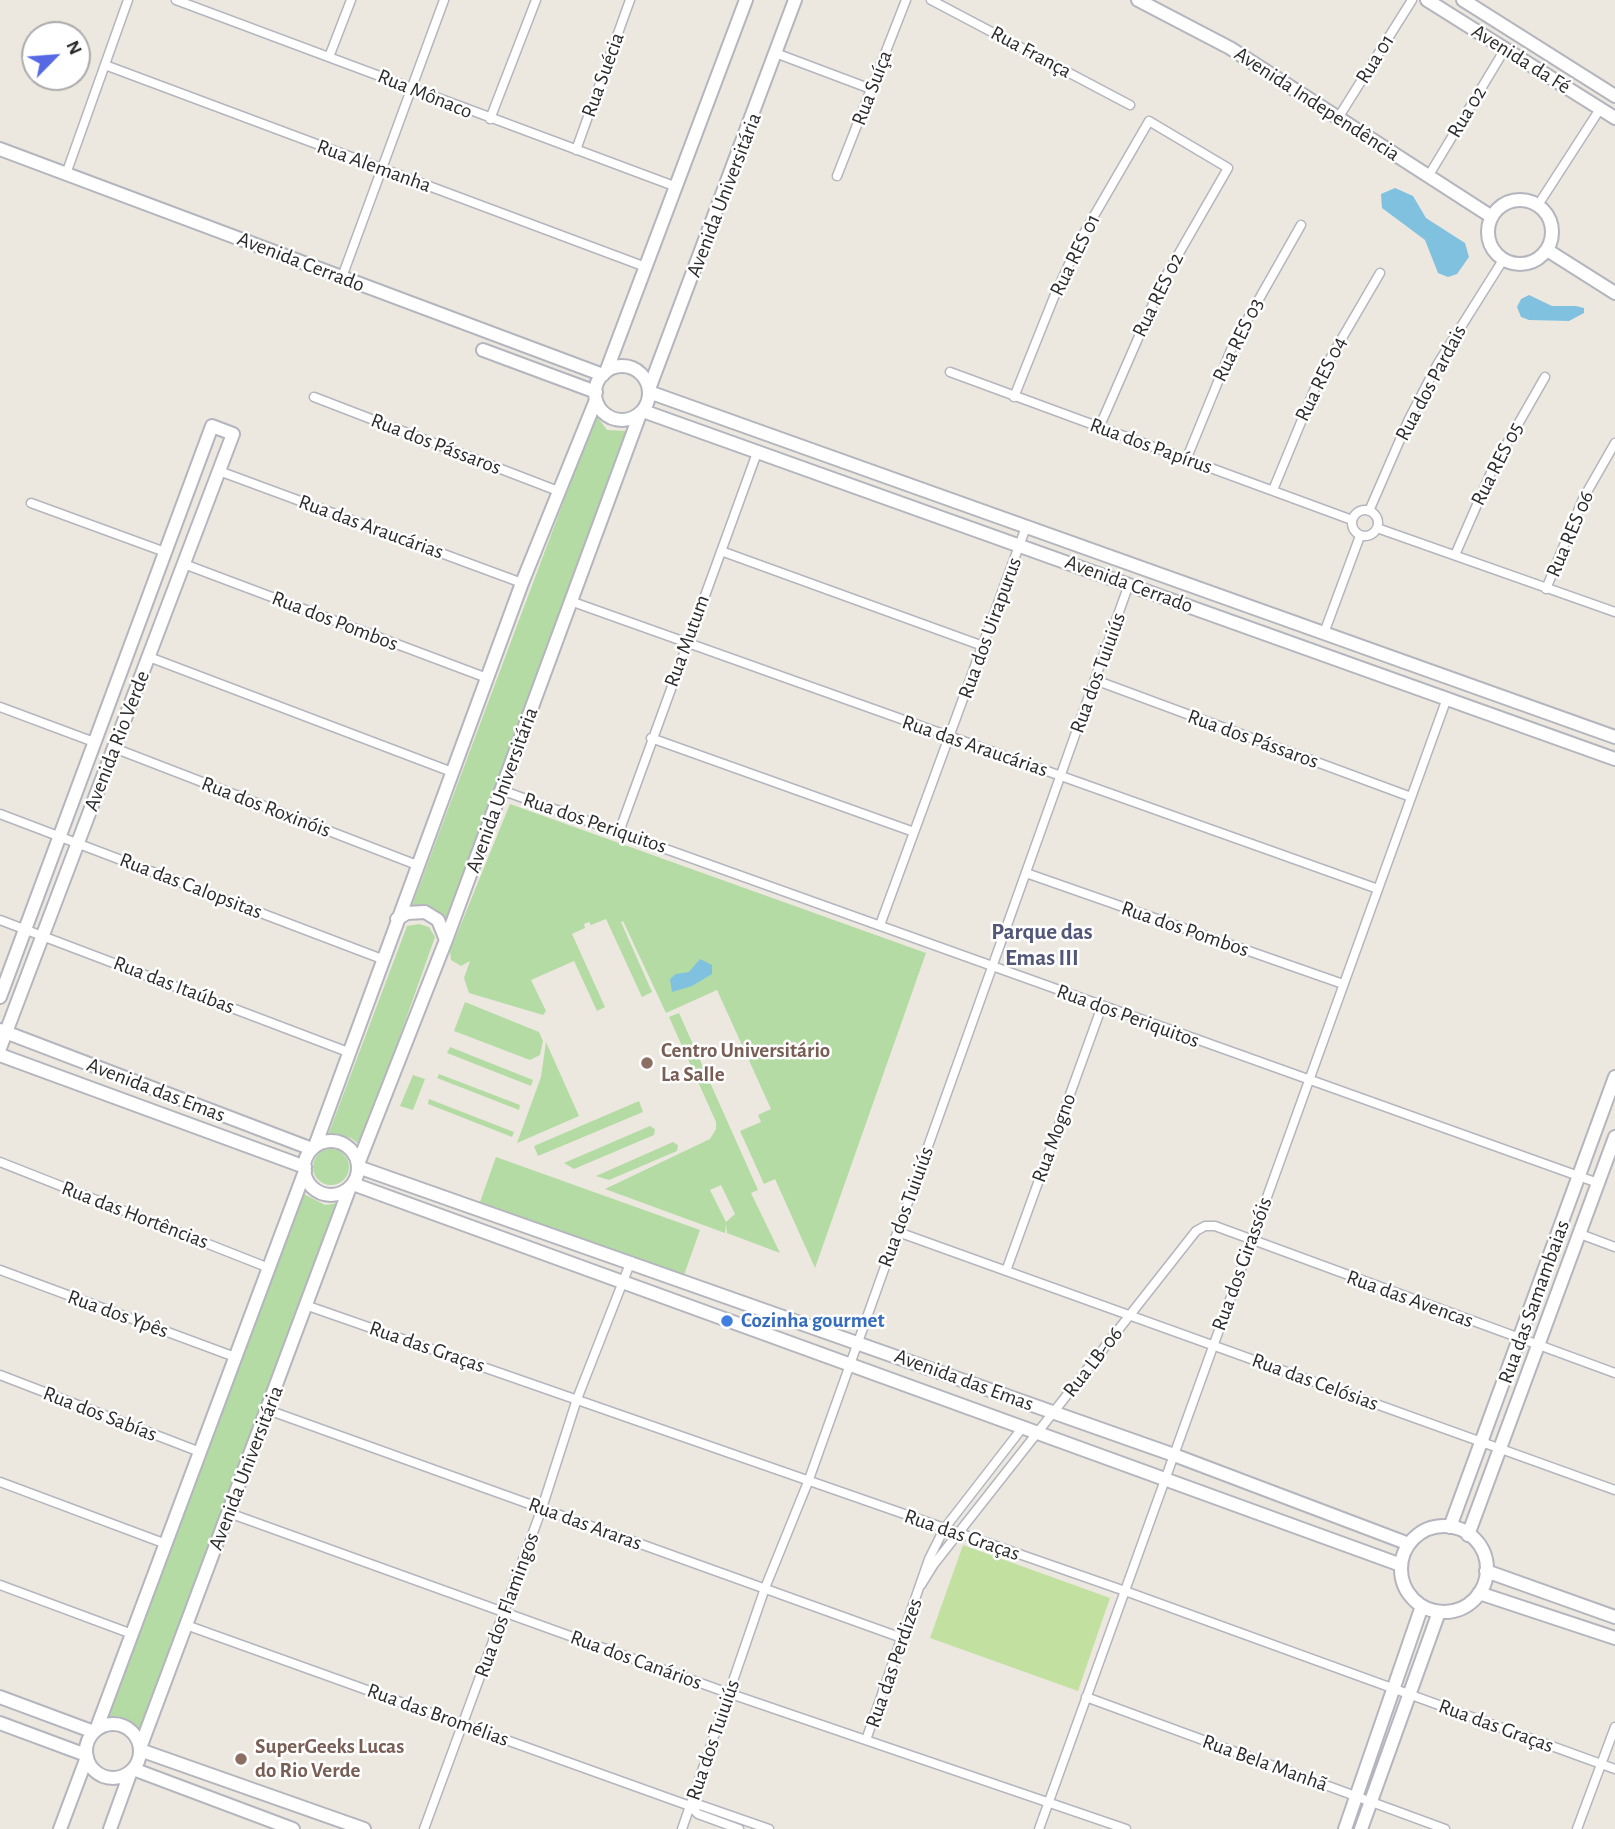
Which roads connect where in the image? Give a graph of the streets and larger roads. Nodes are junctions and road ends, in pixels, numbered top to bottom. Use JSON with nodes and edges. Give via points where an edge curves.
{"nodes":[{"id":1,"x":128,"y":0,"type":"edge"},
{"id":2,"x":176,"y":0,"type":"edge"},
{"id":3,"x":351,"y":0,"type":"edge"},
{"id":4,"x":444,"y":0,"type":"edge"},
{"id":5,"x":536,"y":0,"type":"edge"},
{"id":6,"x":630,"y":0,"type":"edge"},
{"id":7,"x":746,"y":0,"type":"edge"},
{"id":8,"x":795,"y":0,"type":"edge"},
{"id":9,"x":906,"y":0,"type":"edge"},
{"id":10,"x":931,"y":0,"type":"edge"},
{"id":11,"x":1140,"y":0,"type":"edge"},
{"id":12,"x":1412,"y":0,"type":"edge"},
{"id":13,"x":1427,"y":0,"type":"edge"},
{"id":14,"x":1463,"y":0,"type":"edge"},
{"id":15,"x":1505,"y":49,"type":"junction"},
{"id":16,"x":778,"y":54,"type":"junction"},
{"id":17,"x":330,"y":57,"type":"junction"},
{"id":18,"x":105,"y":65,"type":"junction"},
{"id":19,"x":412,"y":88,"type":"junction"},
{"id":20,"x":871,"y":89,"type":"junction"},
{"id":21,"x":1615,"y":96,"type":"edge"},
{"id":22,"x":1130,"y":105,"type":"dead end"},
{"id":23,"x":1600,"y":109,"type":"junction"},
{"id":24,"x":1338,"y":118,"type":"junction"},
{"id":25,"x":1615,"y":118,"type":"edge"},
{"id":26,"x":490,"y":119,"type":"junction"},
{"id":27,"x":1149,"y":121,"type":"joint"},
{"id":28,"x":0,"y":149,"type":"edge"},
{"id":29,"x":576,"y":150,"type":"junction"},
{"id":30,"x":382,"y":169,"type":"junction"},
{"id":31,"x":66,"y":174,"type":"junction"},
{"id":32,"x":1429,"y":175,"type":"junction"},
{"id":33,"x":837,"y":176,"type":"dead end"},
{"id":34,"x":674,"y":186,"type":"junction"},
{"id":35,"x":1538,"y":205,"type":"junction"},
{"id":36,"x":1492,"y":216,"type":"junction"},
{"id":37,"x":1301,"y":225,"type":"dead end"},
{"id":38,"x":1547,"y":250,"type":"junction"},
{"id":39,"x":1503,"y":260,"type":"junction"},
{"id":40,"x":643,"y":266,"type":"junction"},
{"id":41,"x":1380,"y":273,"type":"dead end"},
{"id":42,"x":342,"y":277,"type":"junction"},
{"id":43,"x":1614,"y":289,"type":"edge"},
{"id":44,"x":483,"y":350,"type":"dead end"},
{"id":45,"x":950,"y":372,"type":"dead end"},
{"id":46,"x":604,"y":373,"type":"junction"},
{"id":47,"x":1545,"y":377,"type":"dead end"},
{"id":48,"x":649,"y":391,"type":"junction"},
{"id":49,"x":596,"y":396,"type":"junction"},
{"id":50,"x":314,"y":397,"type":"dead end"},
{"id":51,"x":1014,"y":397,"type":"junction"},
{"id":52,"x":642,"y":412,"type":"junction"},
{"id":53,"x":1100,"y":428,"type":"junction"},
{"id":54,"x":1615,"y":443,"type":"edge"},
{"id":55,"x":758,"y":450,"type":"junction"},
{"id":56,"x":1186,"y":460,"type":"junction"},
{"id":57,"x":219,"y":471,"type":"junction"},
{"id":58,"x":1273,"y":490,"type":"junction"},
{"id":59,"x":558,"y":491,"type":"junction"},
{"id":60,"x":31,"y":503,"type":"dead end"},
{"id":61,"x":1369,"y":511,"type":"junction"},
{"id":62,"x":1352,"y":520,"type":"junction"},
{"id":63,"x":1026,"y":527,"type":"junction"},
{"id":64,"x":1377,"y":528,"type":"junction"},
{"id":65,"x":1360,"y":536,"type":"junction"},
{"id":66,"x":1020,"y":544,"type":"junction"},
{"id":67,"x":721,"y":551,"type":"junction"},
{"id":68,"x":165,"y":552,"type":"junction"},
{"id":69,"x":1455,"y":555,"type":"junction"},
{"id":70,"x":184,"y":564,"type":"junction"},
{"id":71,"x":522,"y":583,"type":"junction"},
{"id":72,"x":1129,"y":584,"type":"junction"},
{"id":73,"x":1546,"y":589,"type":"junction"},
{"id":74,"x":573,"y":603,"type":"junction"},
{"id":75,"x":1615,"y":612,"type":"edge"},
{"id":76,"x":1324,"y":633,"type":"junction"},
{"id":77,"x":687,"y":642,"type":"junction"},
{"id":78,"x":983,"y":646,"type":"junction"},
{"id":79,"x":149,"y":656,"type":"junction"},
{"id":80,"x":487,"y":678,"type":"junction"},
{"id":81,"x":1095,"y":680,"type":"junction"},
{"id":82,"x":1447,"y":698,"type":"junction"},
{"id":83,"x":0,"y":707,"type":"edge"},
{"id":84,"x":1615,"y":737,"type":"edge"},
{"id":85,"x":651,"y":738,"type":"junction"},
{"id":86,"x":950,"y":738,"type":"junction"},
{"id":87,"x":94,"y":742,"type":"junction"},
{"id":88,"x":114,"y":748,"type":"junction"},
{"id":89,"x":1615,"y":759,"type":"edge"},
{"id":90,"x":452,"y":772,"type":"junction"},
{"id":91,"x":1061,"y":776,"type":"junction"},
{"id":92,"x":501,"y":790,"type":"junction"},
{"id":93,"x":1411,"y":797,"type":"junction"},
{"id":94,"x":0,"y":814,"type":"edge"},
{"id":95,"x":619,"y":832,"type":"junction"},
{"id":96,"x":914,"y":832,"type":"junction"},
{"id":97,"x":60,"y":836,"type":"junction"},
{"id":98,"x":78,"y":843,"type":"junction"},
{"id":99,"x":417,"y":865,"type":"junction"},
{"id":100,"x":1026,"y":873,"type":"junction"},
{"id":101,"x":1378,"y":889,"type":"junction"},
{"id":102,"x":397,"y":919,"type":"junction"},
{"id":103,"x":0,"y":920,"type":"edge"},
{"id":104,"x":880,"y":925,"type":"junction"},
{"id":105,"x":25,"y":929,"type":"junction"},
{"id":106,"x":43,"y":935,"type":"junction"},
{"id":107,"x":446,"y":940,"type":"junction"},
{"id":108,"x":382,"y":959,"type":"junction"},
{"id":109,"x":991,"y":967,"type":"junction"},
{"id":110,"x":1343,"y":985,"type":"junction"},
{"id":111,"x":0,"y":997,"type":"edge"},
{"id":112,"x":1102,"y":1006,"type":"junction"},
{"id":113,"x":3,"y":1031,"type":"edge"},
{"id":114,"x":0,"y":1048,"type":"edge"},
{"id":115,"x":348,"y":1052,"type":"junction"},
{"id":116,"x":0,"y":1055,"type":"edge"},
{"id":117,"x":1615,"y":1077,"type":"edge"},
{"id":118,"x":1308,"y":1081,"type":"junction"},
{"id":119,"x":1615,"y":1137,"type":"edge"},
{"id":120,"x":313,"y":1148,"type":"junction"},
{"id":121,"x":0,"y":1162,"type":"edge"},
{"id":122,"x":358,"y":1166,"type":"junction"},
{"id":123,"x":305,"y":1169,"type":"junction"},
{"id":124,"x":1579,"y":1176,"type":"junction"},
{"id":125,"x":1598,"y":1183,"type":"junction"},
{"id":126,"x":352,"y":1186,"type":"junction"},
{"id":127,"x":1205,"y":1226,"type":"joint"},
{"id":128,"x":898,"y":1232,"type":"junction"},
{"id":129,"x":1580,"y":1234,"type":"junction"},
{"id":130,"x":1250,"y":1241,"type":"junction"},
{"id":131,"x":1615,"y":1247,"type":"edge"},
{"id":132,"x":631,"y":1261,"type":"junction"},
{"id":133,"x":269,"y":1268,"type":"junction"},
{"id":134,"x":0,"y":1270,"type":"edge"},
{"id":135,"x":1006,"y":1271,"type":"junction"},
{"id":136,"x":622,"y":1284,"type":"junction"},
{"id":137,"x":308,"y":1306,"type":"junction"},
{"id":138,"x":1129,"y":1316,"type":"junction"},
{"id":139,"x":1520,"y":1338,"type":"junction"},
{"id":140,"x":858,"y":1342,"type":"junction"},
{"id":141,"x":1213,"y":1345,"type":"junction"},
{"id":142,"x":1539,"y":1345,"type":"junction"},
{"id":143,"x":235,"y":1357,"type":"junction"},
{"id":144,"x":849,"y":1366,"type":"junction"},
{"id":145,"x":1615,"y":1373,"type":"edge"},
{"id":146,"x":0,"y":1375,"type":"edge"},
{"id":147,"x":577,"y":1399,"type":"junction"},
{"id":148,"x":268,"y":1410,"type":"junction"},
{"id":149,"x":1054,"y":1412,"type":"junction"},
{"id":150,"x":1023,"y":1427,"type":"junction"},
{"id":151,"x":1037,"y":1432,"type":"junction"},
{"id":152,"x":1483,"y":1444,"type":"junction"},
{"id":153,"x":1502,"y":1450,"type":"junction"},
{"id":154,"x":200,"y":1452,"type":"junction"},
{"id":155,"x":1174,"y":1455,"type":"junction"},
{"id":156,"x":1164,"y":1481,"type":"junction"},
{"id":157,"x":0,"y":1482,"type":"edge"},
{"id":158,"x":808,"y":1482,"type":"junction"},
{"id":159,"x":1615,"y":1490,"type":"edge"},
{"id":160,"x":542,"y":1508,"type":"junction"},
{"id":161,"x":229,"y":1513,"type":"junction"},
{"id":162,"x":1450,"y":1527,"type":"junction"},
{"id":163,"x":944,"y":1529,"type":"junction"},
{"id":164,"x":959,"y":1535,"type":"junction"},
{"id":165,"x":1468,"y":1535,"type":"junction"},
{"id":166,"x":166,"y":1544,"type":"junction"},
{"id":167,"x":1409,"y":1544,"type":"junction"},
{"id":168,"x":1401,"y":1565,"type":"junction"},
{"id":169,"x":1486,"y":1571,"type":"junction"},
{"id":170,"x":0,"y":1584,"type":"edge"},
{"id":171,"x":921,"y":1585,"type":"junction"},
{"id":172,"x":765,"y":1588,"type":"junction"},
{"id":173,"x":1125,"y":1591,"type":"junction"},
{"id":174,"x":1479,"y":1593,"type":"junction"},
{"id":175,"x":1422,"y":1606,"type":"junction"},
{"id":176,"x":1439,"y":1612,"type":"junction"},
{"id":177,"x":505,"y":1614,"type":"junction"},
{"id":178,"x":1615,"y":1617,"type":"edge"},
{"id":179,"x":186,"y":1625,"type":"junction"},
{"id":180,"x":132,"y":1634,"type":"junction"},
{"id":181,"x":902,"y":1638,"type":"junction"},
{"id":182,"x":1615,"y":1638,"type":"edge"},
{"id":183,"x":1395,"y":1688,"type":"junction"},
{"id":184,"x":728,"y":1693,"type":"junction"},
{"id":185,"x":1410,"y":1694,"type":"junction"},
{"id":186,"x":0,"y":1697,"type":"edge"},
{"id":187,"x":1086,"y":1697,"type":"junction"},
{"id":188,"x":0,"y":1723,"type":"edge"},
{"id":189,"x":463,"y":1724,"type":"junction"},
{"id":190,"x":1615,"y":1727,"type":"edge"},
{"id":191,"x":95,"y":1731,"type":"junction"},
{"id":192,"x":866,"y":1740,"type":"junction"},
{"id":193,"x":140,"y":1749,"type":"junction"},
{"id":194,"x":87,"y":1756,"type":"junction"},
{"id":195,"x":1601,"y":1764,"type":"junction"},
{"id":196,"x":1615,"y":1769,"type":"edge"},
{"id":197,"x":132,"y":1770,"type":"junction"},
{"id":198,"x":1355,"y":1797,"type":"junction"},
{"id":199,"x":1049,"y":1801,"type":"junction"},
{"id":200,"x":1371,"y":1802,"type":"junction"},
{"id":201,"x":691,"y":1806,"type":"junction"},
{"id":202,"x":60,"y":1829,"type":"edge"},
{"id":203,"x":110,"y":1829,"type":"edge"},
{"id":204,"x":293,"y":1829,"type":"edge"},
{"id":205,"x":364,"y":1829,"type":"edge"},
{"id":206,"x":424,"y":1829,"type":"edge"},
{"id":207,"x":682,"y":1829,"type":"edge"},
{"id":208,"x":739,"y":1829,"type":"edge"},
{"id":209,"x":769,"y":1829,"type":"edge"},
{"id":210,"x":1039,"y":1829,"type":"edge"},
{"id":211,"x":1126,"y":1829,"type":"edge"},
{"id":212,"x":1345,"y":1829,"type":"edge"},
{"id":213,"x":1361,"y":1829,"type":"edge"},
{"id":214,"x":1445,"y":1829,"type":"edge"},
{"id":215,"x":1577,"y":1829,"type":"edge"}],
"edges":[{"from":1,"to":18,"type":"street"},
{"from":2,"to":17,"type":"street","name":"Rua Mônaco"},
{"from":3,"to":17,"type":"street"},
{"from":4,"to":19,"type":"street"},
{"from":5,"to":26,"type":"street"},
{"from":6,"to":29,"type":"street","name":"Rua Suécia"},
{"from":7,"to":34,"type":"street"},
{"from":8,"to":16,"type":"street","name":"Avenida Universitária"},
{"from":9,"to":20,"type":"street","name":"Rua Suíça"},
{"from":10,"to":22,"type":"street","name":"Rua França"},
{"from":11,"to":24,"type":"street","name":"Avenida Independência","via":[[1230,48]]},
{"from":12,"to":24,"type":"street","name":"Rua 01"},
{"from":13,"to":15,"type":"street","name":"Avenida da Fé"},
{"from":14,"to":21,"type":"street","name":"Avenida da Fé"},
{"from":15,"to":23,"type":"street","name":"Avenida da Fé"},
{"from":15,"to":32,"type":"street","name":"Rua 02"},
{"from":16,"to":20,"type":"street"},
{"from":16,"to":48,"type":"street","name":"Avenida Universitária"},
{"from":17,"to":19,"type":"street","name":"Rua Mônaco"},
{"from":18,"to":30,"type":"street","name":"Rua Alemanha"},
{"from":18,"to":31,"type":"street"},
{"from":19,"to":26,"type":"street","name":"Rua Mônaco"},
{"from":19,"to":30,"type":"street"},
{"from":20,"to":33,"type":"street","name":"Rua Suíça"},
{"from":23,"to":25,"type":"street","name":"Avenida da Fé"},
{"from":23,"to":35,"type":"street"},
{"from":24,"to":32,"type":"street","name":"Avenida Independência"},
{"from":26,"to":29,"type":"street","name":"Rua Mônaco"},
{"from":27,"to":51,"type":"street","name":"Rua RES 01","via":[[1080,240]]},
{"from":27,"to":53,"type":"street","name":"Rua RES 02","via":[[1228,168],[1163,281]]},
{"from":28,"to":31,"type":"street","name":"Avenida Cerrado"},
{"from":29,"to":34,"type":"street","name":"Rua Mônaco"},
{"from":30,"to":40,"type":"street","name":"Rua Alemanha"},
{"from":30,"to":42,"type":"street"},
{"from":31,"to":42,"type":"street","name":"Avenida Cerrado"},
{"from":32,"to":36,"type":"street","name":"Avenida Independência"},
{"from":34,"to":40,"type":"street"},
{"from":35,"to":36,"type":"street","via":[[1513,201]]},
{"from":35,"to":38,"type":"street","via":[[1552,226]]},
{"from":36,"to":39,"type":"street","via":[[1488,241]]},
{"from":37,"to":56,"type":"street","name":"Rua RES 03","via":[[1233,345]]},
{"from":38,"to":39,"type":"street","via":[[1527,264]]},
{"from":38,"to":43,"type":"street"},
{"from":39,"to":61,"type":"street","name":"Rua dos Pardais","via":[[1437,365]]},
{"from":40,"to":46,"type":"street"},
{"from":41,"to":58,"type":"street","name":"Rua RES 04","via":[[1320,376]]},
{"from":42,"to":46,"type":"street","name":"Avenida Cerrado"},
{"from":44,"to":49,"type":"street"},
{"from":45,"to":51,"type":"street","name":"Rua dos Papírus"},
{"from":46,"to":48,"type":"street","via":[[623,366],[632,368],[645,379]]},
{"from":46,"to":49,"type":"street"},
{"from":47,"to":69,"type":"street","name":"Rua RES 05","via":[[1493,468]]},
{"from":48,"to":52,"type":"street"},
{"from":48,"to":63,"type":"street","name":"Avenida Cerrado"},
{"from":49,"to":52,"type":"street","via":[[604,413],[612,418],[628,420]]},
{"from":49,"to":59,"type":"street"},
{"from":50,"to":59,"type":"street","name":"Rua dos Pássaros"},
{"from":51,"to":53,"type":"street","name":"Rua dos Papírus"},
{"from":52,"to":55,"type":"street","name":"Avenida Cerrado"},
{"from":52,"to":74,"type":"street","name":"Avenida Universitária"},
{"from":53,"to":56,"type":"street","name":"Rua dos Papírus"},
{"from":54,"to":73,"type":"street","name":"Rua RES 06","via":[[1583,499]]},
{"from":55,"to":66,"type":"street","name":"Avenida Cerrado"},
{"from":55,"to":67,"type":"street","name":"Rua Mutum"},
{"from":56,"to":58,"type":"street","name":"Rua dos Papírus"},
{"from":57,"to":68,"type":"street","name":"Avenida Rio Verde","via":[[233,434],[212,426]]},
{"from":57,"to":70,"type":"street","name":"Avenida Rio Verde"},
{"from":57,"to":71,"type":"street","name":"Rua das Araucárias"},
{"from":58,"to":62,"type":"street","name":"Rua dos Papírus"},
{"from":59,"to":71,"type":"street"},
{"from":60,"to":68,"type":"street"},
{"from":61,"to":62,"type":"street","via":[[1359,512]]},
{"from":61,"to":64,"type":"street","via":[[1377,518]]},
{"from":62,"to":65,"type":"street","via":[[1353,530]]},
{"from":63,"to":66,"type":"street","name":"Rua dos Uirapurus"},
{"from":63,"to":76,"type":"street","name":"Avenida Cerrado"},
{"from":64,"to":65,"type":"street"},
{"from":64,"to":69,"type":"street"},
{"from":65,"to":76,"type":"street"},
{"from":66,"to":72,"type":"street","name":"Avenida Cerrado"},
{"from":66,"to":78,"type":"street","name":"Rua dos Uirapurus"},
{"from":67,"to":77,"type":"street","name":"Rua Mutum"},
{"from":67,"to":78,"type":"street"},
{"from":68,"to":87,"type":"street","name":"Avenida Rio Verde"},
{"from":69,"to":73,"type":"street"},
{"from":70,"to":79,"type":"street","name":"Avenida Rio Verde"},
{"from":70,"to":80,"type":"street","name":"Rua dos Pombos"},
{"from":71,"to":80,"type":"street"},
{"from":72,"to":81,"type":"street","name":"Rua dos Tuiuiús"},
{"from":72,"to":82,"type":"street","name":"Avenida Cerrado"},
{"from":73,"to":75,"type":"street"},
{"from":74,"to":77,"type":"street","name":"Rua das Araucárias"},
{"from":74,"to":92,"type":"street","name":"Avenida Universitária"},
{"from":76,"to":84,"type":"street","name":"Avenida Cerrado"},
{"from":77,"to":85,"type":"street","name":"Rua Mutum"},
{"from":77,"to":86,"type":"street","name":"Rua das Araucárias"},
{"from":78,"to":86,"type":"street","name":"Rua dos Uirapurus"},
{"from":79,"to":88,"type":"street","name":"Avenida Rio Verde"},
{"from":79,"to":90,"type":"street"},
{"from":80,"to":90,"type":"street"},
{"from":81,"to":91,"type":"street","name":"Rua dos Tuiuiús"},
{"from":81,"to":93,"type":"street","name":"Rua dos Pássaros"},
{"from":82,"to":89,"type":"street","name":"Avenida Cerrado"},
{"from":82,"to":93,"type":"street","name":"Rua dos Girassóis"},
{"from":83,"to":87,"type":"street"},
{"from":85,"to":95,"type":"street","name":"Rua Mutum"},
{"from":85,"to":96,"type":"street"},
{"from":86,"to":91,"type":"street","name":"Rua das Araucárias"},
{"from":86,"to":96,"type":"street","name":"Rua dos Uirapurus"},
{"from":87,"to":97,"type":"street","name":"Avenida Rio Verde"},
{"from":88,"to":98,"type":"street","name":"Avenida Rio Verde"},
{"from":88,"to":99,"type":"street","name":"Rua dos Roxinóis"},
{"from":90,"to":99,"type":"street"},
{"from":91,"to":100,"type":"street","name":"Rua dos Tuiuiús"},
{"from":91,"to":101,"type":"street","name":"Rua das Araucárias"},
{"from":92,"to":95,"type":"street","name":"Rua dos Periquitos"},
{"from":92,"to":107,"type":"street","name":"Avenida Universitária"},
{"from":93,"to":101,"type":"street","name":"Rua dos Girassóis"},
{"from":94,"to":97,"type":"street","name":"Rua das Calopsitas"},
{"from":95,"to":104,"type":"street","name":"Rua dos Periquitos"},
{"from":96,"to":104,"type":"street","name":"Rua dos Uirapurus"},
{"from":97,"to":98,"type":"street","name":"Rua das Calopsitas"},
{"from":97,"to":105,"type":"street","name":"Avenida Rio Verde"},
{"from":98,"to":106,"type":"street","name":"Avenida Rio Verde"},
{"from":98,"to":108,"type":"street","name":"Rua das Calopsitas"},
{"from":99,"to":102,"type":"street"},
{"from":100,"to":109,"type":"street","name":"Rua dos Tuiuiús"},
{"from":100,"to":110,"type":"street","name":"Rua dos Pombos"},
{"from":101,"to":110,"type":"street","name":"Rua dos Girassóis"},
{"from":102,"to":107,"type":"street","via":[[425,912],[438,920]]},
{"from":102,"to":108,"type":"street"},
{"from":103,"to":105,"type":"street","name":"Rua das Itaúbas"},
{"from":104,"to":109,"type":"street","name":"Rua dos Periquitos"},
{"from":105,"to":106,"type":"street","name":"Rua das Itaúbas"},
{"from":105,"to":111,"type":"street","name":"Avenida Rio Verde"},
{"from":106,"to":113,"type":"street","name":"Avenida Rio Verde"},
{"from":106,"to":115,"type":"street","name":"Rua das Itaúbas"},
{"from":107,"to":122,"type":"street","name":"Avenida Universitária"},
{"from":108,"to":115,"type":"street"},
{"from":109,"to":112,"type":"street","name":"Rua dos Periquitos"},
{"from":109,"to":128,"type":"street","name":"Rua dos Tuiuiús"},
{"from":110,"to":118,"type":"street","name":"Rua dos Girassóis"},
{"from":112,"to":118,"type":"street","name":"Rua dos Periquitos"},
{"from":112,"to":135,"type":"street","name":"Rua Mogno"},
{"from":113,"to":114,"type":"street","name":"Avenida Rio Verde"},
{"from":113,"to":120,"type":"street","name":"Avenida das Emas"},
{"from":115,"to":120,"type":"street"},
{"from":116,"to":123,"type":"street","name":"Avenida das Emas"},
{"from":117,"to":124,"type":"street","name":"Rua das Samambaias"},
{"from":118,"to":124,"type":"street","name":"Rua dos Periquitos"},
{"from":118,"to":130,"type":"street","name":"Rua dos Girassóis"},
{"from":119,"to":125,"type":"street","name":"Rua das Samambaias"},
{"from":120,"to":122,"type":"street","via":[[323,1142],[342,1142],[355,1153]]},
{"from":120,"to":123,"type":"street"},
{"from":121,"to":133,"type":"street","name":"Rua das Hortências"},
{"from":122,"to":126,"type":"street"},
{"from":122,"to":132,"type":"street","name":"Avenida das Emas"},
{"from":123,"to":126,"type":"street","via":[[307,1180],[321,1193],[338,1194]]},
{"from":123,"to":133,"type":"street"},
{"from":124,"to":125,"type":"street","name":"Rua dos Periquitos"},
{"from":124,"to":139,"type":"street","name":"Rua das Samambaias"},
{"from":125,"to":129,"type":"street","name":"Rua das Samambaias"},
{"from":126,"to":136,"type":"street","name":"Avenida das Emas"},
{"from":126,"to":137,"type":"street","name":"Avenida Universitária"},
{"from":127,"to":130,"type":"street","name":"Rua das Avencas"},
{"from":127,"to":138,"type":"street","name":"Rua LB-06","via":[[1196,1231]]},
{"from":128,"to":135,"type":"street","name":"Rua das Celósias"},
{"from":128,"to":140,"type":"street","name":"Rua dos Tuiuiús"},
{"from":129,"to":131,"type":"street"},
{"from":129,"to":142,"type":"street","name":"Rua das Samambaias"},
{"from":130,"to":139,"type":"street","name":"Rua das Avencas"},
{"from":130,"to":141,"type":"street","name":"Rua dos Girassóis"},
{"from":132,"to":136,"type":"street","name":"Rua dos Flamingos"},
{"from":132,"to":140,"type":"street","name":"Avenida das Emas"},
{"from":133,"to":143,"type":"street"},
{"from":134,"to":143,"type":"street","name":"Rua dos Ypês"},
{"from":135,"to":138,"type":"street","name":"Rua das Celósias"},
{"from":136,"to":144,"type":"street","name":"Avenida das Emas"},
{"from":136,"to":147,"type":"street","name":"Rua dos Flamingos"},
{"from":137,"to":147,"type":"street","name":"Rua das Graças"},
{"from":137,"to":148,"type":"street","name":"Avenida Universitária"},
{"from":138,"to":141,"type":"street","name":"Rua das Celósias"},
{"from":138,"to":149,"type":"street","name":"Rua LB-06"},
{"from":139,"to":142,"type":"street","name":"Rua das Avencas"},
{"from":139,"to":152,"type":"street","name":"Rua das Samambaias"},
{"from":140,"to":144,"type":"street","name":"Rua dos Tuiuiús"},
{"from":140,"to":149,"type":"street","name":"Avenida das Emas"},
{"from":141,"to":152,"type":"street","name":"Rua das Celósias"},
{"from":141,"to":155,"type":"street","name":"Rua dos Girassóis"},
{"from":142,"to":145,"type":"street","name":"Rua das Avencas"},
{"from":142,"to":153,"type":"street","name":"Rua das Samambaias"},
{"from":143,"to":154,"type":"street"},
{"from":144,"to":150,"type":"street","name":"Avenida das Emas"},
{"from":144,"to":158,"type":"street","name":"Rua dos Tuiuiús"},
{"from":146,"to":154,"type":"street","name":"Rua dos Sabías"},
{"from":147,"to":158,"type":"street","name":"Rua das Graças"},
{"from":147,"to":160,"type":"street","name":"Rua dos Flamingos"},
{"from":148,"to":160,"type":"street","name":"Rua das Araras"},
{"from":148,"to":161,"type":"street","name":"Avenida Universitária"},
{"from":149,"to":151,"type":"street","name":"Rua LB-06"},
{"from":149,"to":155,"type":"street","name":"Avenida das Emas"},
{"from":150,"to":151,"type":"street","name":"Avenida das Emas"},
{"from":150,"to":163,"type":"street"},
{"from":151,"to":156,"type":"street","name":"Avenida das Emas"},
{"from":151,"to":164,"type":"street","name":"Rua LB-06"},
{"from":152,"to":153,"type":"street","name":"Rua das Celósias"},
{"from":152,"to":162,"type":"street","name":"Rua das Samambaias"},
{"from":153,"to":159,"type":"street","name":"Rua das Celósias"},
{"from":153,"to":165,"type":"street","name":"Rua das Samambaias"},
{"from":154,"to":166,"type":"street"},
{"from":155,"to":156,"type":"street","name":"Rua dos Girassóis"},
{"from":155,"to":167,"type":"street","name":"Avenida das Emas"},
{"from":156,"to":168,"type":"street","name":"Avenida das Emas"},
{"from":156,"to":173,"type":"street","name":"Rua dos Girassóis"},
{"from":157,"to":166,"type":"street"},
{"from":158,"to":163,"type":"street","name":"Rua das Graças"},
{"from":158,"to":172,"type":"street","name":"Rua dos Tuiuiús"},
{"from":160,"to":172,"type":"street","name":"Rua das Araras"},
{"from":160,"to":177,"type":"street","name":"Rua dos Flamingos"},
{"from":161,"to":177,"type":"street","name":"Rua dos Canários"},
{"from":161,"to":179,"type":"street","name":"Avenida Universitária"},
{"from":162,"to":165,"type":"street"},
{"from":162,"to":167,"type":"street","via":[[1427,1530]]},
{"from":163,"to":164,"type":"street","name":"Rua das Graças"},
{"from":163,"to":171,"type":"street","name":"Rua das Perdizes"},
{"from":164,"to":171,"type":"street","name":"Rua das Perdizes"},
{"from":164,"to":173,"type":"street","name":"Rua das Graças"},
{"from":165,"to":169,"type":"street","via":[[1484,1555]]},
{"from":166,"to":180,"type":"street"},
{"from":167,"to":168,"type":"street"},
{"from":168,"to":175,"type":"street","via":[[1404,1584]]},
{"from":169,"to":174,"type":"street"},
{"from":169,"to":178,"type":"street"},
{"from":170,"to":180,"type":"street"},
{"from":171,"to":181,"type":"street","name":"Rua das Perdizes"},
{"from":172,"to":181,"type":"street","name":"Rua das Araras"},
{"from":172,"to":184,"type":"street","name":"Rua dos Tuiuiús"},
{"from":173,"to":183,"type":"street","name":"Rua das Graças"},
{"from":173,"to":187,"type":"street","name":"Rua dos Girassóis"},
{"from":174,"to":176,"type":"street","via":[[1466,1606]]},
{"from":174,"to":182,"type":"street"},
{"from":175,"to":176,"type":"street"},
{"from":175,"to":183,"type":"street"},
{"from":176,"to":185,"type":"street"},
{"from":177,"to":184,"type":"street","name":"Rua dos Canários"},
{"from":177,"to":189,"type":"street","name":"Rua dos Flamingos"},
{"from":179,"to":189,"type":"street","name":"Rua das Bromélias"},
{"from":179,"to":193,"type":"street","name":"Avenida Universitária"},
{"from":180,"to":191,"type":"street"},
{"from":181,"to":192,"type":"street","name":"Rua das Perdizes"},
{"from":183,"to":185,"type":"street","name":"Rua das Graças"},
{"from":183,"to":198,"type":"street"},
{"from":184,"to":192,"type":"street","name":"Rua dos Canários"},
{"from":184,"to":201,"type":"street","name":"Rua dos Tuiuiús"},
{"from":185,"to":195,"type":"street","name":"Rua das Graças"},
{"from":185,"to":200,"type":"street"},
{"from":186,"to":191,"type":"street"},
{"from":187,"to":198,"type":"street","name":"Rua Bela Manhã"},
{"from":187,"to":199,"type":"street","name":"Rua dos Girassóis"},
{"from":188,"to":194,"type":"street"},
{"from":189,"to":201,"type":"street","name":"Rua das Bromélias"},
{"from":189,"to":206,"type":"street","name":"Rua dos Flamingos"},
{"from":190,"to":195,"type":"street"},
{"from":191,"to":193,"type":"street","via":[[113,1724],[125,1727],[135,1735]]},
{"from":191,"to":194,"type":"street"},
{"from":192,"to":199,"type":"street","name":"Rua dos Canários"},
{"from":193,"to":197,"type":"street"},
{"from":193,"to":205,"type":"street"},
{"from":194,"to":197,"type":"street","via":[[90,1765],[104,1776],[118,1777]]},
{"from":194,"to":202,"type":"street"},
{"from":195,"to":196,"type":"street","name":"Rua das Graças"},
{"from":195,"to":215,"type":"street"},
{"from":197,"to":203,"type":"street"},
{"from":197,"to":204,"type":"street"},
{"from":198,"to":200,"type":"street","name":"Rua Bela Manhã"},
{"from":198,"to":212,"type":"street"},
{"from":199,"to":210,"type":"street","name":"Rua dos Girassóis"},
{"from":199,"to":211,"type":"street","name":"Rua dos Canários"},
{"from":200,"to":213,"type":"street"},
{"from":200,"to":214,"type":"street","name":"Rua Bela Manhã"},
{"from":201,"to":207,"type":"street","name":"Rua dos Tuiuiús"},
{"from":201,"to":208,"type":"street","name":"Rua das Bromélias","via":[[698,1814]]},
{"from":201,"to":209,"type":"street","name":"Rua das Bromélias","via":[[701,1805]]}]}
